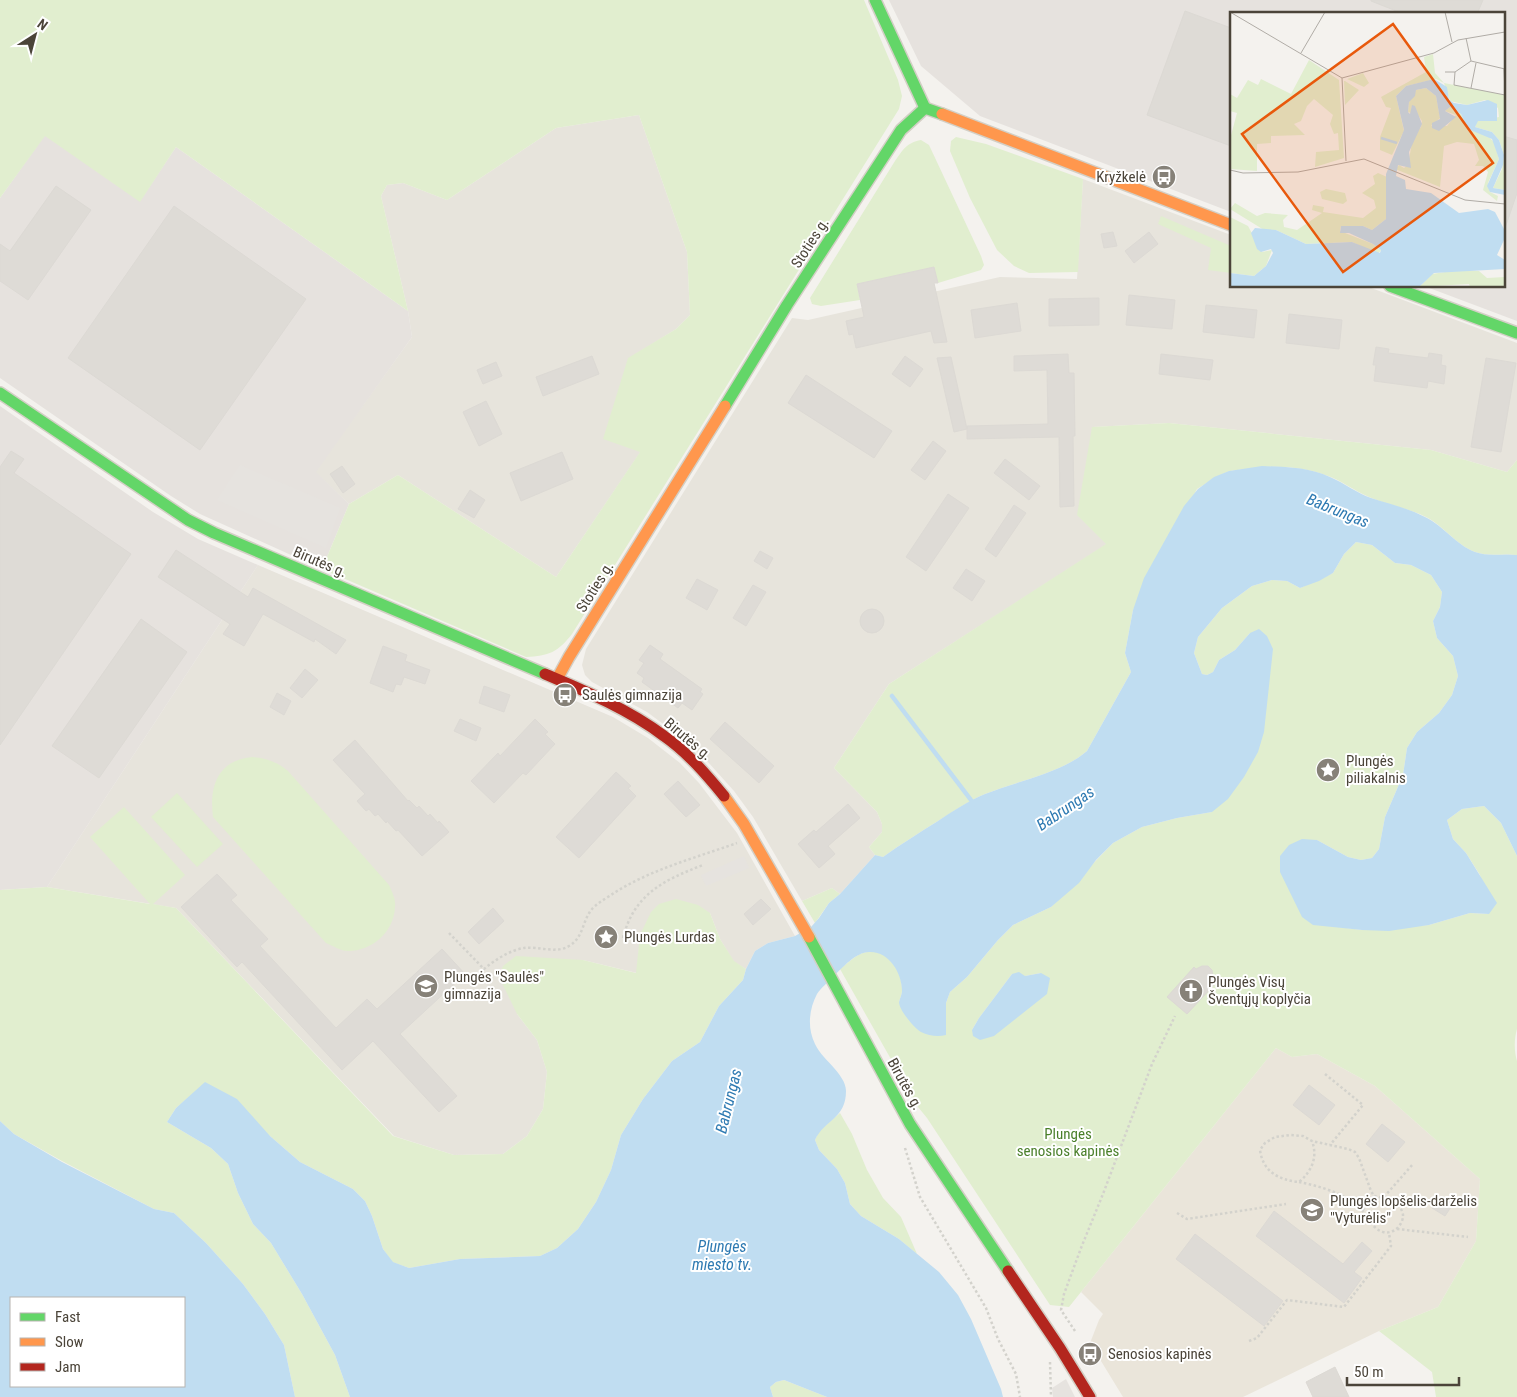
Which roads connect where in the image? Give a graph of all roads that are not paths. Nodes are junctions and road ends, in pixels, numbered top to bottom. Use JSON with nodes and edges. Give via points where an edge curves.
{"nodes":[{"id":1,"x":875,"y":0,"type":"edge"},
{"id":2,"x":924,"y":108,"type":"junction"},
{"id":3,"x":1230,"y":225,"type":"edge"},
{"id":4,"x":1395,"y":288,"type":"edge"},
{"id":5,"x":1517,"y":333,"type":"edge"},
{"id":6,"x":0,"y":394,"type":"edge"},
{"id":7,"x":557,"y":679,"type":"junction"},
{"id":8,"x":1090,"y":1397,"type":"edge"}],
"edges":[{"from":1,"to":2,"type":"main road"},
{"from":2,"to":3,"type":"main road"},
{"from":2,"to":7,"type":"main road","name":"Stoties g.","via":[[901,130],[793,297]]},
{"from":4,"to":5,"type":"main road"},
{"from":6,"to":7,"type":"main road","name":"Birutės g.","via":[[188,520]]},
{"from":7,"to":8,"type":"main road","name":"Birutės g.","via":[[635,716],[665,736],[708,776],[744,824],[910,1124]]}]}
